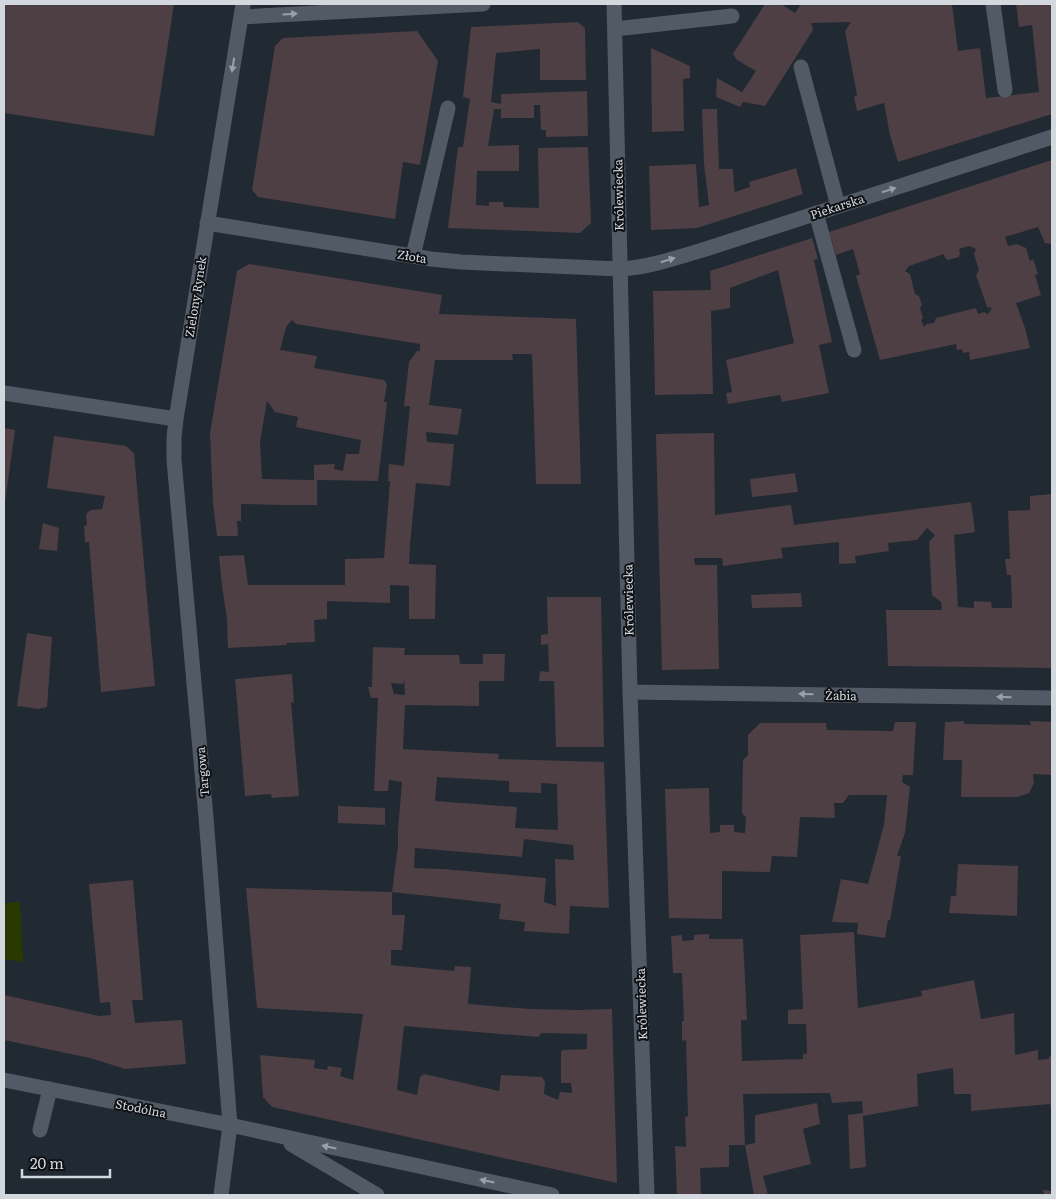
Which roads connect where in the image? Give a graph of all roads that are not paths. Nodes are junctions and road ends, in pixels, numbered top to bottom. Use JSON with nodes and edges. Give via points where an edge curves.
{"nodes":[{"id":1,"x":483,"y":4,"type":"edge"},
{"id":2,"x":614,"y":4,"type":"edge"},
{"id":3,"x":994,"y":4,"type":"edge"},
{"id":4,"x":242,"y":10,"type":"edge"},
{"id":5,"x":732,"y":16,"type":"dead end"},
{"id":6,"x":615,"y":29,"type":"junction"},
{"id":7,"x":801,"y":67,"type":"dead end"},
{"id":8,"x":1005,"y":90,"type":"dead end"},
{"id":9,"x":448,"y":108,"type":"dead end"},
{"id":10,"x":1052,"y":137,"type":"edge"},
{"id":11,"x":838,"y":206,"type":"junction"},
{"id":12,"x":816,"y":213,"type":"junction"},
{"id":13,"x":207,"y":223,"type":"junction"},
{"id":14,"x":413,"y":256,"type":"junction"},
{"id":15,"x":620,"y":269,"type":"junction"},
{"id":16,"x":854,"y":350,"type":"dead end"},
{"id":17,"x":4,"y":393,"type":"edge"},
{"id":18,"x":176,"y":419,"type":"junction"},
{"id":19,"x":630,"y":692,"type":"junction"},
{"id":20,"x":1052,"y":698,"type":"edge"},
{"id":21,"x":4,"y":1080,"type":"edge"},
{"id":22,"x":50,"y":1089,"type":"junction"},
{"id":23,"x":230,"y":1125,"type":"junction"},
{"id":24,"x":40,"y":1130,"type":"dead end"},
{"id":25,"x":278,"y":1136,"type":"junction"},
{"id":26,"x":221,"y":1195,"type":"edge"},
{"id":27,"x":377,"y":1195,"type":"edge"},
{"id":28,"x":552,"y":1195,"type":"edge"},
{"id":29,"x":647,"y":1195,"type":"edge"}],
"edges":[{"from":4,"to":1,"type":"street","one_way":true},
{"from":2,"to":6,"type":"street","name":"Królewiecka"},
{"from":3,"to":8,"type":"street"},
{"from":4,"to":13,"type":"street","name":"Zielony Rynek","one_way":true},
{"from":5,"to":6,"type":"street"},
{"from":6,"to":15,"type":"street","name":"Królewiecka"},
{"from":7,"to":11,"type":"street"},
{"from":9,"to":14,"type":"street"},
{"from":11,"to":10,"type":"street","name":"Piekarska","one_way":true},
{"from":11,"to":12,"type":"street","name":"Piekarska"},
{"from":15,"to":12,"type":"street","name":"Piekarska","one_way":true,"via":[[653,265]]},
{"from":12,"to":16,"type":"street"},
{"from":13,"to":14,"type":"street","name":"Złota"},
{"from":13,"to":18,"type":"street","name":"Zielony Rynek"},
{"from":14,"to":15,"type":"street","name":"Złota","via":[[461,262]]},
{"from":15,"to":19,"type":"street","name":"Królewiecka"},
{"from":17,"to":18,"type":"street"},
{"from":18,"to":23,"type":"street","name":"Targowa","via":[[174,460]]},
{"from":20,"to":19,"type":"street","name":"Żabia","one_way":true},
{"from":19,"to":29,"type":"street","name":"Królewiecka"},
{"from":21,"to":22,"type":"street","name":"Stodólna"},
{"from":22,"to":23,"type":"street","name":"Stodólna"},
{"from":22,"to":24,"type":"street"},
{"from":23,"to":25,"type":"street","name":"Stodólna"},
{"from":23,"to":26,"type":"street","name":"Targowa"},
{"from":25,"to":27,"type":"street","name":"Stodólna"},
{"from":28,"to":25,"type":"street","name":"Stodólna","one_way":true}]}
